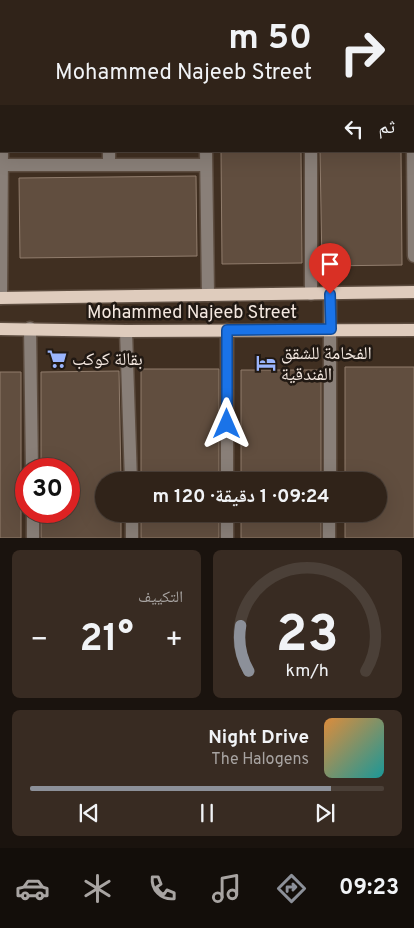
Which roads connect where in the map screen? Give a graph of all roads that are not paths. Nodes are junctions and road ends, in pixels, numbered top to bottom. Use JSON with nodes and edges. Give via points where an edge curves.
{"nodes":[{"id":1,"x":2,"y":152,"type":"edge"},
{"id":2,"x":109,"y":152,"type":"edge"},
{"id":3,"x":206,"y":152,"type":"edge"},
{"id":4,"x":311,"y":152,"type":"edge"},
{"id":5,"x":413,"y":152,"type":"edge"},
{"id":6,"x":109,"y":164,"type":"junction"},
{"id":7,"x":1,"y":165,"type":"edge"},
{"id":8,"x":206,"y":165,"type":"junction"},
{"id":9,"x":414,"y":256,"type":"edge"},
{"id":10,"x":414,"y":292,"type":"edge"},
{"id":11,"x":311,"y":294,"type":"junction"},
{"id":12,"x":330,"y":294,"type":"junction"},
{"id":13,"x":208,"y":295,"type":"junction"},
{"id":14,"x":1,"y":298,"type":"edge"},
{"id":15,"x":0,"y":328,"type":"edge"},
{"id":16,"x":30,"y":328,"type":"junction"},
{"id":17,"x":331,"y":329,"type":"junction"},
{"id":18,"x":227,"y":330,"type":"junction"},
{"id":19,"x":414,"y":330,"type":"edge"},
{"id":20,"x":126,"y":331,"type":"junction"},
{"id":21,"x":32,"y":458,"type":"edge"},
{"id":22,"x":131,"y":472,"type":"edge"},
{"id":23,"x":227,"y":472,"type":"edge"},
{"id":24,"x":330,"y":472,"type":"edge"},
{"id":25,"x":132,"y":522,"type":"edge"},
{"id":26,"x":227,"y":522,"type":"edge"},
{"id":27,"x":330,"y":522,"type":"edge"},
{"id":28,"x":33,"y":523,"type":"edge"},
{"id":29,"x":33,"y":538,"type":"edge"},
{"id":30,"x":132,"y":538,"type":"edge"},
{"id":31,"x":227,"y":538,"type":"edge"},
{"id":32,"x":329,"y":538,"type":"edge"}],
"edges":[{"from":1,"to":7,"type":"street"},
{"from":2,"to":6,"type":"street"},
{"from":3,"to":8,"type":"street"},
{"from":4,"to":11,"type":"street"},
{"from":5,"to":9,"type":"street"},
{"from":6,"to":7,"type":"street"},
{"from":6,"to":8,"type":"street"},
{"from":7,"to":14,"type":"street"},
{"from":8,"to":13,"type":"street"},
{"from":10,"to":12,"type":"main road","name":"Mohammed Najeeb Street"},
{"from":11,"to":12,"type":"main road","name":"Mohammed Najeeb Street"},
{"from":11,"to":13,"type":"main road","name":"Mohammed Najeeb Street"},
{"from":12,"to":17,"type":"street"},
{"from":13,"to":14,"type":"main road","name":"Mohammed Najeeb Street"},
{"from":15,"to":16,"type":"main road","name":"Mohammed Najeeb Street"},
{"from":16,"to":20,"type":"main road","name":"Mohammed Najeeb Street"},
{"from":16,"to":21,"type":"street"},
{"from":17,"to":18,"type":"main road","name":"Mohammed Najeeb Street"},
{"from":17,"to":19,"type":"main road","name":"Mohammed Najeeb Street"},
{"from":17,"to":24,"type":"street"},
{"from":18,"to":20,"type":"main road","name":"Mohammed Najeeb Street"},
{"from":18,"to":23,"type":"street"},
{"from":20,"to":22,"type":"street"},
{"from":25,"to":30,"type":"street"},
{"from":26,"to":31,"type":"street"},
{"from":27,"to":32,"type":"street"},
{"from":28,"to":29,"type":"street"}]}
